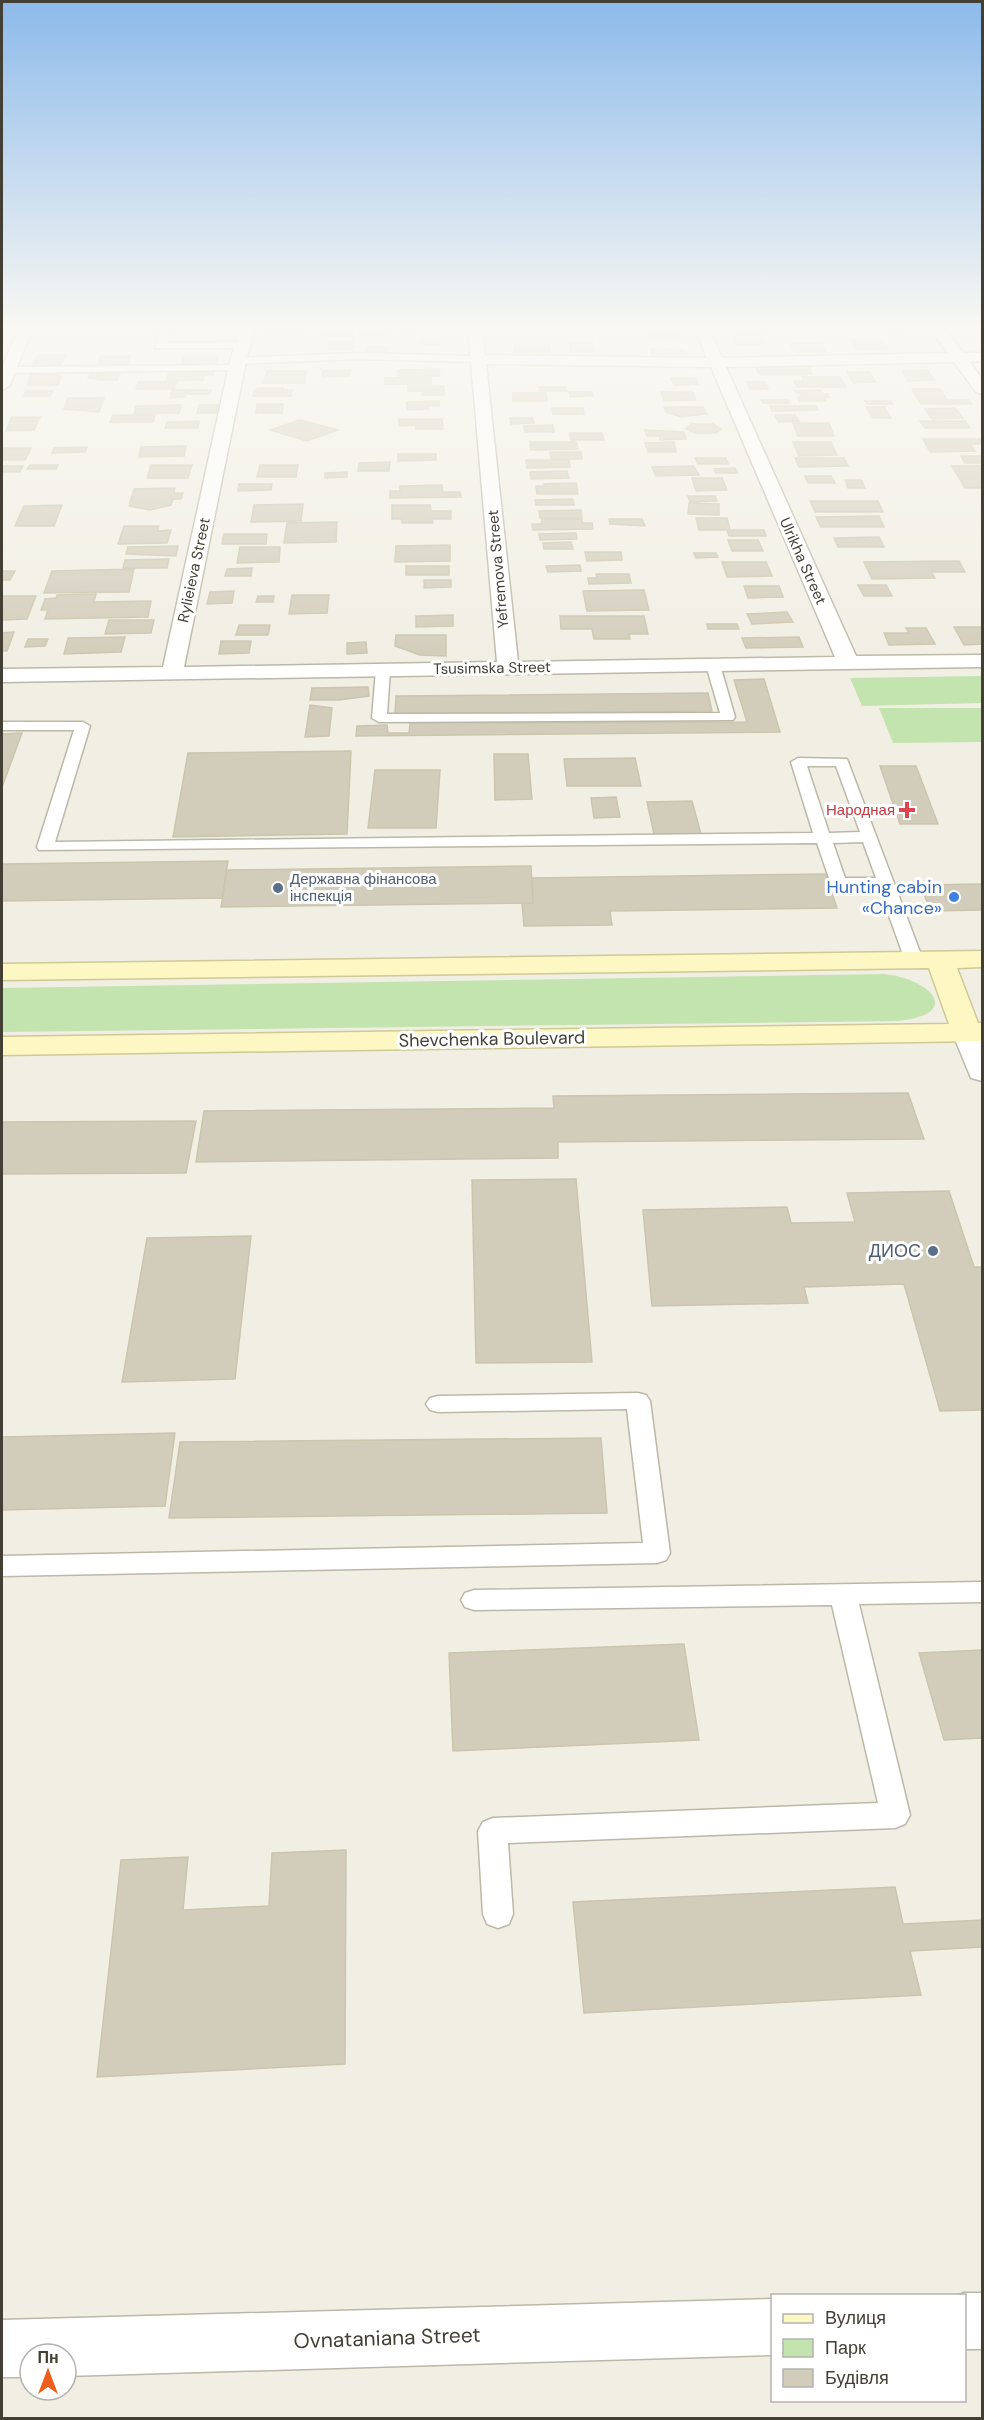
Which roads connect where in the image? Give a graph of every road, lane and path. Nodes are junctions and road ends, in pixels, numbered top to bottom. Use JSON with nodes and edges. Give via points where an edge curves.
{"nodes":[{"id":1,"x":222,"y":440,"type":"edge"},
{"id":2,"x":486,"y":440,"type":"edge"},
{"id":3,"x":750,"y":440,"type":"edge"},
{"id":4,"x":982,"y":662,"type":"edge"},
{"id":5,"x":848,"y":663,"type":"junction"},
{"id":6,"x":713,"y":665,"type":"junction"},
{"id":7,"x":508,"y":668,"type":"junction"},
{"id":8,"x":383,"y":670,"type":"junction"},
{"id":9,"x":172,"y":674,"type":"junction"},
{"id":10,"x":2,"y":676,"type":"edge"},
{"id":11,"x":2,"y":726,"type":"edge"},
{"id":12,"x":869,"y":837,"type":"junction"},
{"id":13,"x":823,"y":838,"type":"junction"},
{"id":14,"x":885,"y":883,"type":"junction"},
{"id":15,"x":982,"y":959,"type":"edge"},
{"id":16,"x":927,"y":960,"type":"junction"},
{"id":17,"x":2,"y":972,"type":"edge"},
{"id":18,"x":975,"y":1032,"type":"edge"},
{"id":19,"x":2,"y":1046,"type":"edge"},
{"id":20,"x":982,"y":1072,"type":"edge"},
{"id":21,"x":438,"y":1404,"type":"dead end"},
{"id":22,"x":2,"y":1566,"type":"edge"},
{"id":23,"x":982,"y":1592,"type":"edge"},
{"id":24,"x":843,"y":1594,"type":"junction"},
{"id":25,"x":474,"y":1600,"type":"dead end"},
{"id":26,"x":498,"y":1914,"type":"dead end"},
{"id":27,"x":966,"y":2321,"type":"edge"},
{"id":28,"x":982,"y":2321,"type":"edge"},
{"id":29,"x":771,"y":2327,"type":"edge"},
{"id":30,"x":2,"y":2349,"type":"edge"}],
"edges":[{"from":1,"to":9,"type":"street","name":"Rylieieva Street"},
{"from":2,"to":7,"type":"street","name":"Yefremova Street"},
{"from":3,"to":5,"type":"street","name":"Ulrikha Street"},
{"from":4,"to":5,"type":"street","name":"Tsusimska Street"},
{"from":5,"to":6,"type":"street","name":"Tsusimska Street"},
{"from":6,"to":7,"type":"street","name":"Tsusimska Street"},
{"from":6,"to":8,"type":"lane","via":[[728,717],[379,718]]},
{"from":7,"to":8,"type":"street","name":"Tsusimska Street"},
{"from":8,"to":9,"type":"street","name":"Tsusimska Street"},
{"from":9,"to":10,"type":"street","name":"Tsusimska Street"},
{"from":11,"to":13,"type":"lane","via":[[83,726],[45,848]]},
{"from":12,"to":13,"type":"lane"},
{"from":12,"to":13,"type":"lane","via":[[842,762],[798,762]]},
{"from":12,"to":14,"type":"lane"},
{"from":13,"to":14,"type":"lane","via":[[838,883]]},
{"from":14,"to":16,"type":"lane"},
{"from":15,"to":16,"type":"main road"},
{"from":16,"to":17,"type":"main road"},
{"from":16,"to":18,"type":"main road"},
{"from":18,"to":19,"type":"main road","name":"Shevchenka Boulevard"},
{"from":18,"to":20,"type":"street"},
{"from":21,"to":22,"type":"lane","via":[[638,1401],[657,1553]]},
{"from":23,"to":24,"type":"lane"},
{"from":24,"to":25,"type":"lane"},
{"from":24,"to":26,"type":"lane","via":[[895,1815],[493,1831]]},
{"from":27,"to":28,"type":"street"},
{"from":29,"to":30,"type":"street","name":"Ovnataniana Street"}]}
